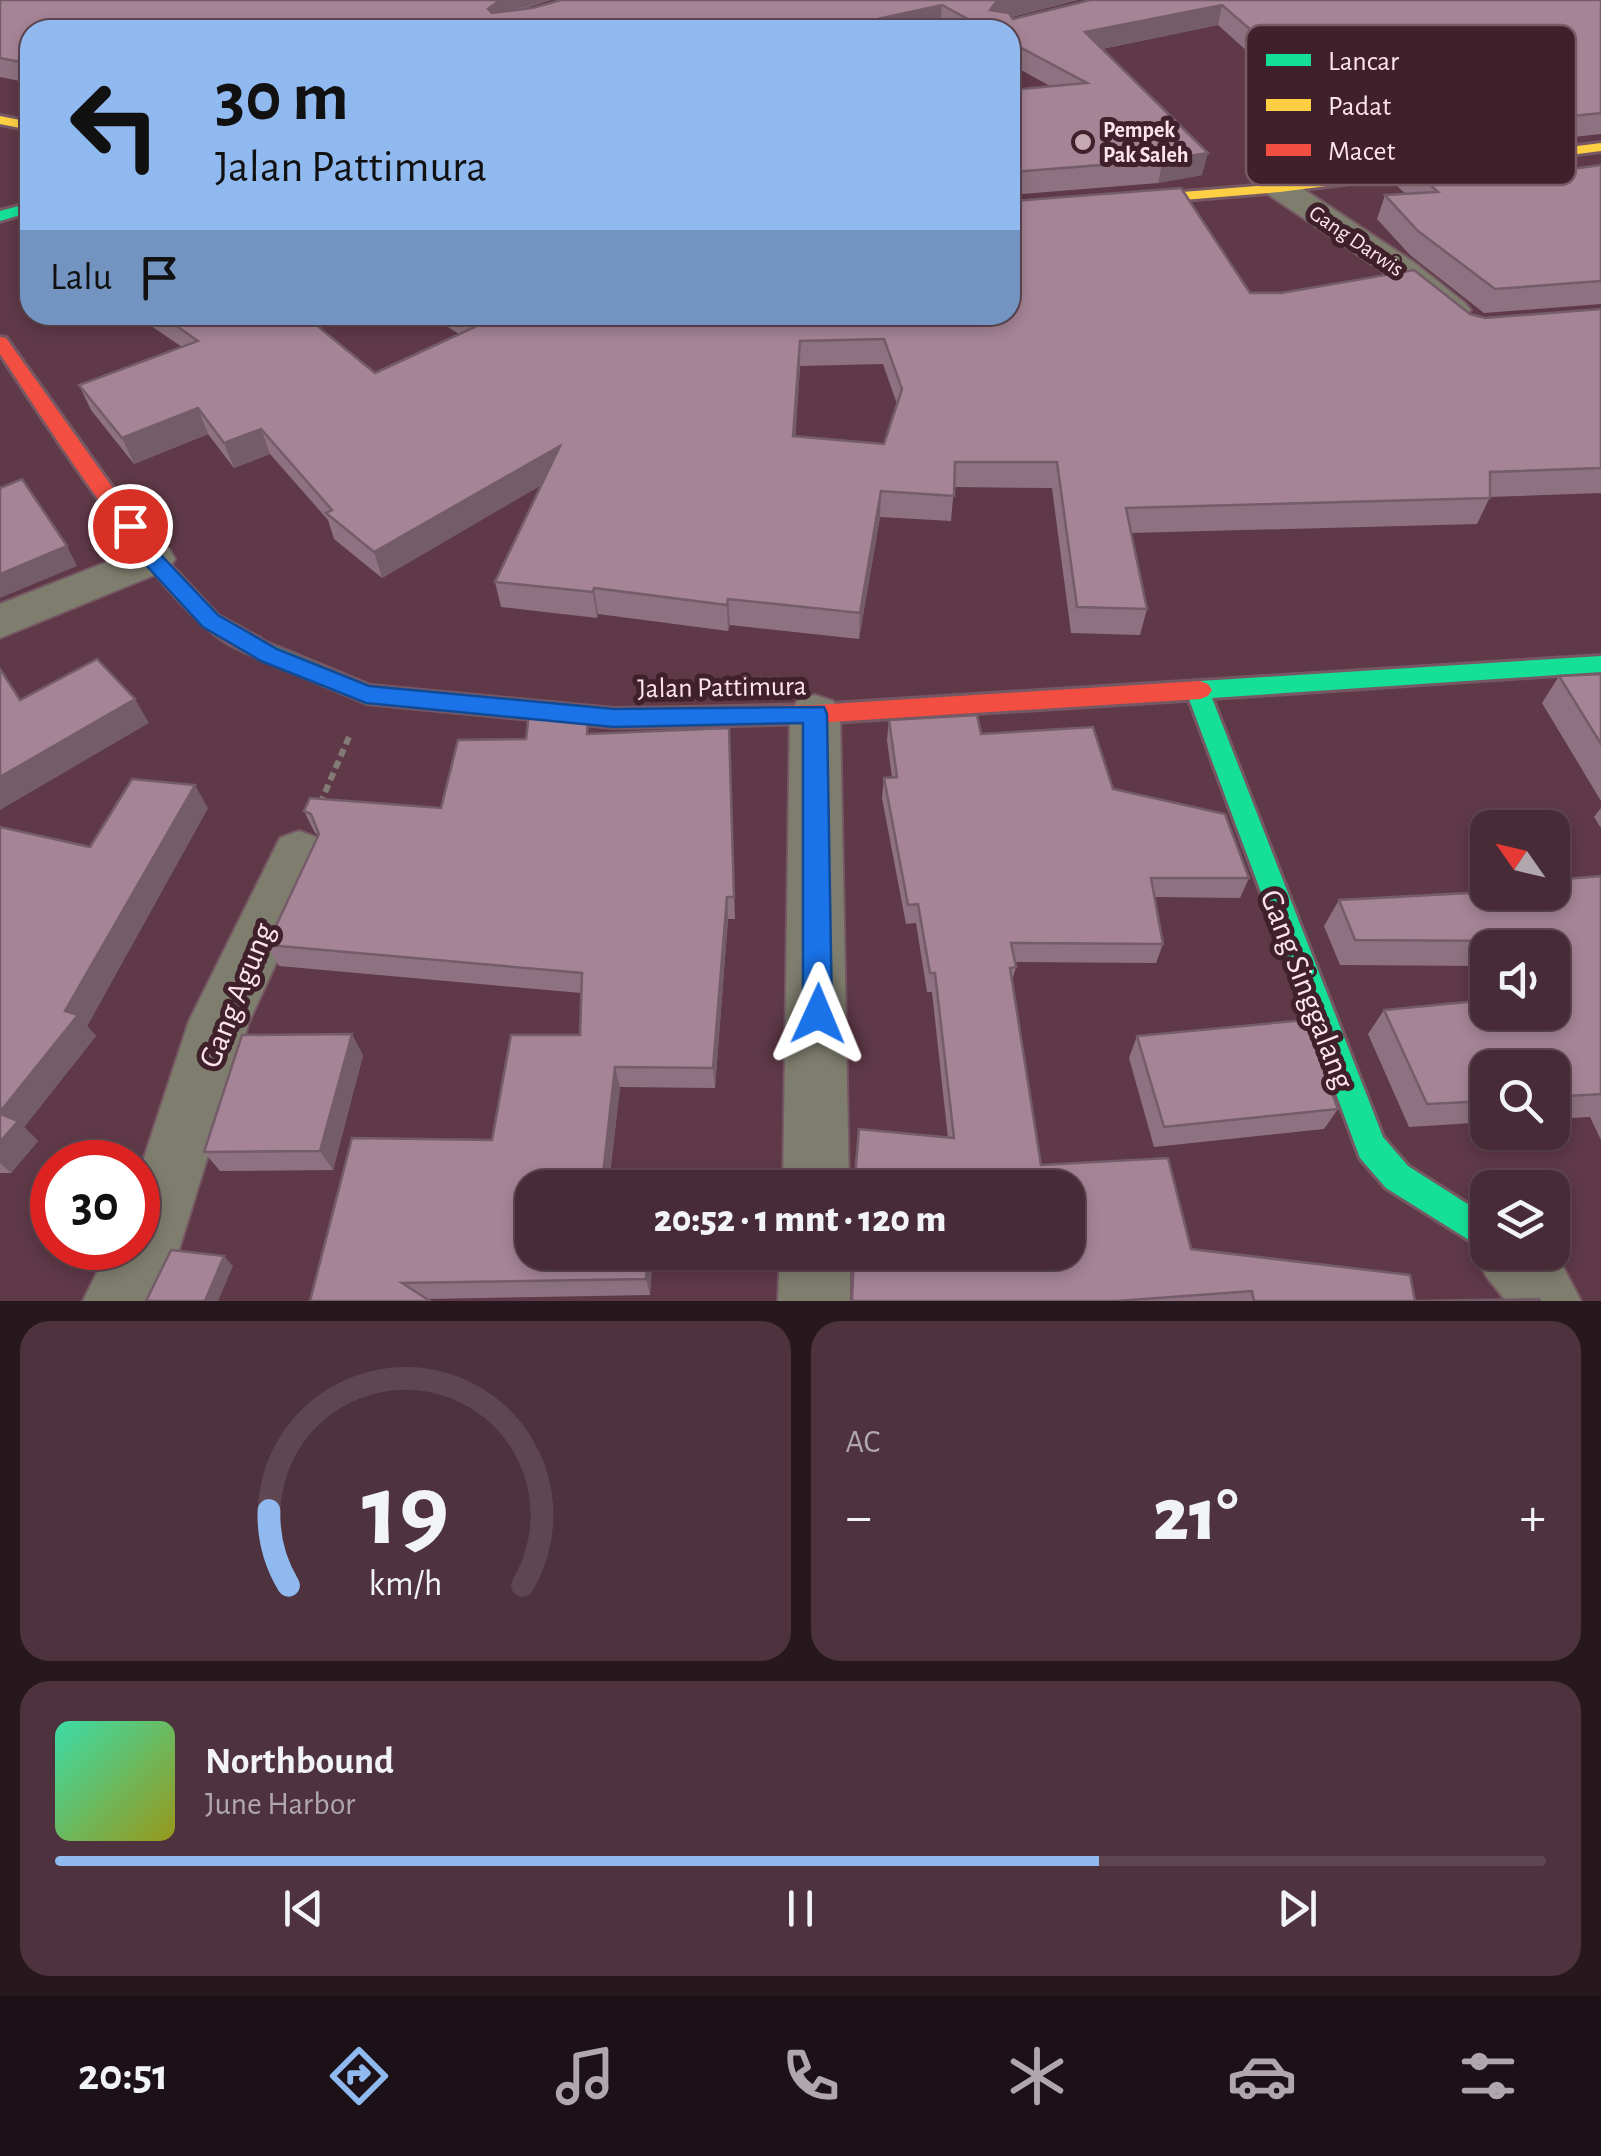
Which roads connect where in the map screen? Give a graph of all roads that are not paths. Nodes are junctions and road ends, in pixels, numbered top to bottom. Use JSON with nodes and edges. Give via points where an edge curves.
{"nodes":[{"id":1,"x":1601,"y":148,"type":"edge"},
{"id":2,"x":1576,"y":151,"type":"edge"},
{"id":3,"x":1304,"y":185,"type":"edge"},
{"id":4,"x":1280,"y":188,"type":"junction"},
{"id":5,"x":1020,"y":209,"type":"edge"},
{"id":6,"x":1476,"y":328,"type":"edge"},
{"id":7,"x":0,"y":342,"type":"edge"},
{"id":8,"x":153,"y":559,"type":"junction"},
{"id":9,"x":0,"y":622,"type":"edge"},
{"id":10,"x":1601,"y":664,"type":"edge"},
{"id":11,"x":1198,"y":691,"type":"junction"},
{"id":12,"x":815,"y":714,"type":"junction"},
{"id":13,"x":299,"y":854,"type":"road end"},
{"id":14,"x":816,"y":1170,"type":"edge"},
{"id":15,"x":1470,"y":1224,"type":"edge"},
{"id":16,"x":815,"y":1270,"type":"edge"},
{"id":17,"x":1528,"y":1270,"type":"edge"},
{"id":18,"x":118,"y":1301,"type":"edge"},
{"id":19,"x":814,"y":1301,"type":"edge"},
{"id":20,"x":1545,"y":1301,"type":"edge"}],
"edges":[{"from":1,"to":2,"type":"main road"},
{"from":3,"to":4,"type":"main road"},
{"from":4,"to":5,"type":"main road"},
{"from":4,"to":6,"type":"street","name":"Gang Darwis"},
{"from":7,"to":8,"type":"main road","name":"Jalan Pattimura"},
{"from":8,"to":9,"type":"street"},
{"from":8,"to":12,"type":"main road","name":"Jalan Pattimura","via":[[210,621],[269,655],[366,694],[614,718]]},
{"from":10,"to":11,"type":"main road","name":"Jalan Pattimura"},
{"from":11,"to":12,"type":"main road","name":"Jalan Pattimura"},
{"from":11,"to":15,"type":"main road","name":"Gang Singgalang","via":[[1370,1147],[1397,1177]]},
{"from":12,"to":14,"type":"street"},
{"from":13,"to":18,"type":"street","name":"Gang Agung","via":[[219,1021],[150,1242]]},
{"from":16,"to":19,"type":"street"},
{"from":17,"to":20,"type":"street"}]}
